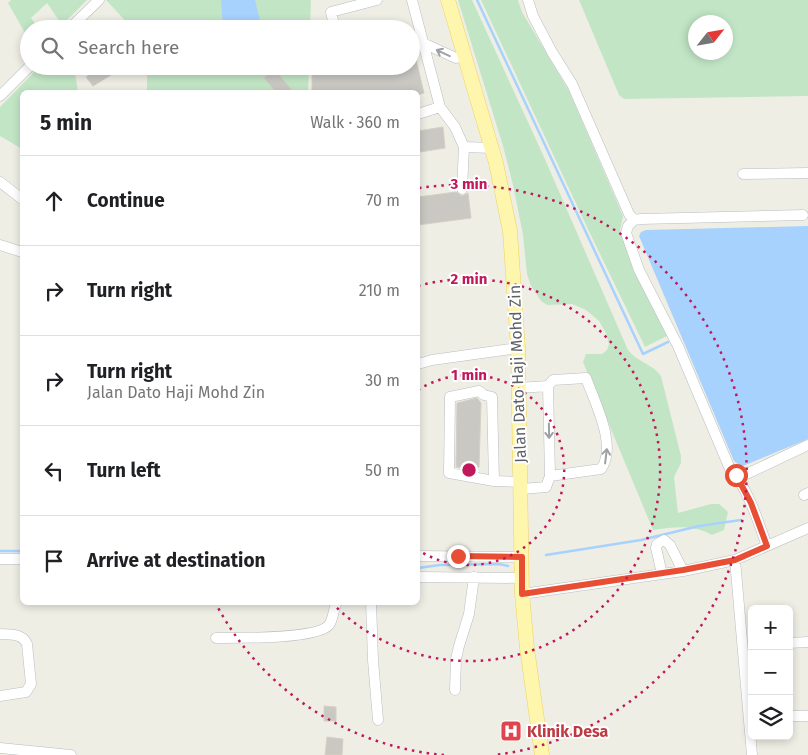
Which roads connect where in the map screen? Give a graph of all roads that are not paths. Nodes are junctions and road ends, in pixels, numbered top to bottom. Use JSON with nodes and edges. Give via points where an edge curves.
{"nodes":[{"id":1,"x":99,"y":0,"type":"edge"},
{"id":2,"x":377,"y":0,"type":"edge"},
{"id":3,"x":412,"y":0,"type":"edge"},
{"id":4,"x":448,"y":0,"type":"edge"},
{"id":5,"x":528,"y":0,"type":"edge"},
{"id":6,"x":78,"y":20,"type":"edge"},
{"id":7,"x":333,"y":20,"type":"edge"},
{"id":8,"x":415,"y":20,"type":"edge"},
{"id":9,"x":420,"y":40,"type":"edge"},
{"id":10,"x":420,"y":45,"type":"edge"},
{"id":11,"x":464,"y":56,"type":"junction"},
{"id":12,"x":21,"y":75,"type":"edge"},
{"id":13,"x":0,"y":96,"type":"edge"},
{"id":14,"x":440,"y":107,"type":"junction"},
{"id":15,"x":420,"y":113,"type":"edge"},
{"id":16,"x":464,"y":147,"type":"junction"},
{"id":17,"x":492,"y":148,"type":"junction"},
{"id":18,"x":808,"y":173,"type":"edge"},
{"id":19,"x":743,"y":174,"type":"dead end"},
{"id":20,"x":0,"y":182,"type":"edge"},
{"id":21,"x":462,"y":189,"type":"dead end"},
{"id":22,"x":20,"y":197,"type":"edge"},
{"id":23,"x":803,"y":215,"type":"dead end"},
{"id":24,"x":634,"y":220,"type":"junction"},
{"id":25,"x":0,"y":245,"type":"edge"},
{"id":26,"x":20,"y":251,"type":"edge"},
{"id":27,"x":518,"y":348,"type":"junction"},
{"id":28,"x":420,"y":363,"type":"edge"},
{"id":29,"x":548,"y":386,"type":"junction"},
{"id":30,"x":519,"y":388,"type":"junction"},
{"id":31,"x":808,"y":445,"type":"edge"},
{"id":32,"x":550,"y":476,"type":"junction"},
{"id":33,"x":738,"y":478,"type":"junction"},
{"id":34,"x":494,"y":481,"type":"junction"},
{"id":35,"x":521,"y":485,"type":"junction"},
{"id":36,"x":808,"y":528,"type":"edge"},
{"id":37,"x":767,"y":546,"type":"junction"},
{"id":38,"x":420,"y":556,"type":"edge"},
{"id":39,"x":522,"y":557,"type":"junction"},
{"id":40,"x":0,"y":558,"type":"edge"},
{"id":41,"x":20,"y":559,"type":"edge"},
{"id":42,"x":735,"y":560,"type":"junction"},
{"id":43,"x":683,"y":570,"type":"junction"},
{"id":44,"x":662,"y":574,"type":"junction"},
{"id":45,"x":420,"y":578,"type":"edge"},
{"id":46,"x":474,"y":578,"type":"junction"},
{"id":47,"x":522,"y":578,"type":"junction"},
{"id":48,"x":522,"y":594,"type":"junction"},
{"id":49,"x":336,"y":605,"type":"edge"},
{"id":50,"x":371,"y":605,"type":"edge"},
{"id":51,"x":0,"y":634,"type":"edge"},
{"id":52,"x":216,"y":638,"type":"dead end"},
{"id":53,"x":793,"y":642,"type":"edge"},
{"id":54,"x":808,"y":642,"type":"edge"},
{"id":55,"x":455,"y":690,"type":"dead end"},
{"id":56,"x":0,"y":696,"type":"edge"},
{"id":57,"x":793,"y":716,"type":"edge"},
{"id":58,"x":808,"y":716,"type":"edge"},
{"id":59,"x":378,"y":720,"type":"dead end"},
{"id":60,"x":0,"y":748,"type":"edge"},
{"id":61,"x":71,"y":755,"type":"edge"},
{"id":62,"x":542,"y":755,"type":"edge"},
{"id":63,"x":752,"y":755,"type":"edge"}],
"edges":[{"from":1,"to":6,"type":"street"},
{"from":2,"to":7,"type":"street","via":[[331,12]]},
{"from":3,"to":8,"type":"street"},
{"from":4,"to":11,"type":"main road","name":"Jalan Dato Haji Mohd Zin"},
{"from":5,"to":24,"type":"street","via":[[552,52],[572,84],[628,214]]},
{"from":11,"to":9,"type":"street","one_way":true,"via":[[456,58]]},
{"from":10,"to":14,"type":"street"},
{"from":11,"to":17,"type":"main road","name":"Jalan Dato Haji Mohd Zin"},
{"from":12,"to":13,"type":"street"},
{"from":14,"to":15,"type":"street"},
{"from":14,"to":16,"type":"street","via":[[455,127]]},
{"from":16,"to":17,"type":"street"},
{"from":16,"to":21,"type":"street"},
{"from":17,"to":27,"type":"main road","name":"Jalan Dato Haji Mohd Zin","via":[[510,231]]},
{"from":18,"to":19,"type":"street"},
{"from":20,"to":22,"type":"street"},
{"from":23,"to":24,"type":"street"},
{"from":24,"to":33,"type":"street","via":[[626,233],[640,270],[678,346],[730,469]]},
{"from":25,"to":26,"type":"street"},
{"from":27,"to":28,"type":"street"},
{"from":27,"to":30,"type":"main road","name":"Jalan Dato Haji Mohd Zin"},
{"from":29,"to":30,"type":"street"},
{"from":29,"to":32,"type":"street","one_way":true},
{"from":32,"to":29,"type":"street","one_way":true,"via":[[602,469],[607,445],[605,430],[586,378],[553,380]]},
{"from":30,"to":35,"type":"main road","name":"Jalan Dato Haji Mohd Zin"},
{"from":31,"to":33,"type":"street"},
{"from":32,"to":35,"type":"street","via":[[546,487]]},
{"from":33,"to":37,"type":"street"},
{"from":34,"to":34,"type":"street","via":[[492,397],[479,391],[450,397],[449,473]]},
{"from":34,"to":35,"type":"street"},
{"from":35,"to":39,"type":"main road","name":"Jalan Dato Haji Mohd Zin"},
{"from":36,"to":37,"type":"street"},
{"from":37,"to":42,"type":"street"},
{"from":38,"to":39,"type":"street"},
{"from":39,"to":47,"type":"main road","name":"Jalan Dato Haji Mohd Zin"},
{"from":40,"to":41,"type":"street"},
{"from":42,"to":43,"type":"street"},
{"from":42,"to":63,"type":"street"},
{"from":43,"to":44,"type":"street"},
{"from":43,"to":44,"type":"street","via":[[664,540],[656,548]]},
{"from":44,"to":48,"type":"street"},
{"from":45,"to":46,"type":"street"},
{"from":46,"to":47,"type":"street"},
{"from":46,"to":55,"type":"street","via":[[469,614],[456,660]]},
{"from":47,"to":48,"type":"main road","name":"Jalan Dato Haji Mohd Zin"},
{"from":48,"to":62,"type":"main road","name":"Jalan Dato Haji Mohd Zin"},
{"from":49,"to":52,"type":"street","via":[[329,625],[322,630],[284,636]]},
{"from":50,"to":59,"type":"street"},
{"from":51,"to":56,"type":"street","via":[[25,638],[31,684],[26,692]]},
{"from":53,"to":54,"type":"street"},
{"from":57,"to":58,"type":"street"},
{"from":60,"to":61,"type":"street"}]}
